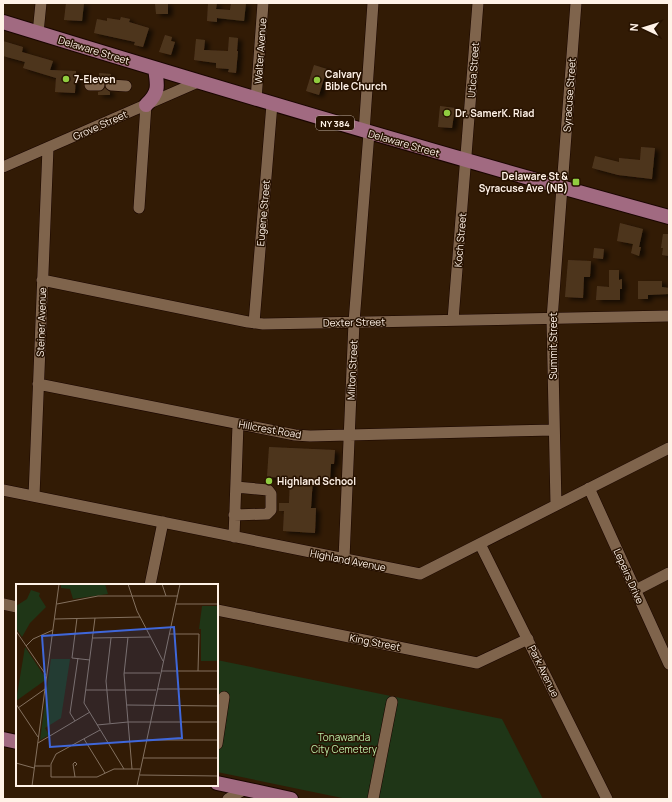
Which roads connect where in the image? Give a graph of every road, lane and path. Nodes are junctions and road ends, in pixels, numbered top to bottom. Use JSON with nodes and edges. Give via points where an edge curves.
{"nodes":[{"id":1,"x":41,"y":3,"type":"edge"},
{"id":2,"x":263,"y":3,"type":"edge"},
{"id":3,"x":373,"y":3,"type":"edge"},
{"id":4,"x":478,"y":3,"type":"edge"},
{"id":5,"x":576,"y":3,"type":"edge"},
{"id":6,"x":3,"y":22,"type":"edge"},
{"id":7,"x":38,"y":33,"type":"junction"},
{"id":8,"x":156,"y":69,"type":"junction"},
{"id":9,"x":198,"y":82,"type":"junction"},
{"id":10,"x":111,"y":85,"type":"dead end"},
{"id":11,"x":126,"y":86,"type":"dead end"},
{"id":12,"x":256,"y":100,"type":"junction"},
{"id":13,"x":272,"y":104,"type":"junction"},
{"id":14,"x":146,"y":105,"type":"junction"},
{"id":15,"x":367,"y":132,"type":"junction"},
{"id":16,"x":48,"y":148,"type":"junction"},
{"id":17,"x":466,"y":161,"type":"junction"},
{"id":18,"x":3,"y":167,"type":"edge"},
{"id":19,"x":562,"y":188,"type":"junction"},
{"id":20,"x":139,"y":208,"type":"dead end"},
{"id":21,"x":669,"y":212,"type":"edge"},
{"id":22,"x":669,"y":217,"type":"edge"},
{"id":23,"x":42,"y":280,"type":"junction"},
{"id":24,"x":669,"y":316,"type":"edge"},
{"id":25,"x":552,"y":319,"type":"junction"},
{"id":26,"x":453,"y":320,"type":"junction"},
{"id":27,"x":354,"y":322,"type":"junction"},
{"id":28,"x":254,"y":323,"type":"junction"},
{"id":29,"x":38,"y":384,"type":"junction"},
{"id":30,"x":238,"y":424,"type":"junction"},
{"id":31,"x":554,"y":430,"type":"junction"},
{"id":32,"x":349,"y":435,"type":"junction"},
{"id":33,"x":669,"y":448,"type":"edge"},
{"id":34,"x":236,"y":487,"type":"junction"},
{"id":35,"x":589,"y":488,"type":"junction"},
{"id":36,"x":3,"y":490,"type":"edge"},
{"id":37,"x":34,"y":496,"type":"junction"},
{"id":38,"x":556,"y":505,"type":"junction"},
{"id":39,"x":234,"y":515,"type":"junction"},
{"id":40,"x":163,"y":522,"type":"junction"},
{"id":41,"x":234,"y":536,"type":"junction"},
{"id":42,"x":480,"y":544,"type":"junction"},
{"id":43,"x":344,"y":559,"type":"junction"},
{"id":44,"x":669,"y":573,"type":"edge"},
{"id":45,"x":150,"y":584,"type":"edge"},
{"id":46,"x":636,"y":590,"type":"junction"},
{"id":47,"x":3,"y":604,"type":"edge"},
{"id":48,"x":16,"y":607,"type":"edge"},
{"id":49,"x":218,"y":610,"type":"edge"},
{"id":50,"x":528,"y":639,"type":"junction"},
{"id":51,"x":669,"y":664,"type":"edge"},
{"id":52,"x":224,"y":697,"type":"dead end"},
{"id":53,"x":392,"y":702,"type":"dead end"},
{"id":54,"x":218,"y":737,"type":"edge"},
{"id":55,"x":3,"y":740,"type":"edge"},
{"id":56,"x":16,"y":742,"type":"edge"},
{"id":57,"x":218,"y":783,"type":"edge"},
{"id":58,"x":248,"y":793,"type":"edge"},
{"id":59,"x":228,"y":799,"type":"edge"},
{"id":60,"x":291,"y":799,"type":"edge"},
{"id":61,"x":372,"y":799,"type":"edge"},
{"id":62,"x":607,"y":799,"type":"edge"}],
"edges":[{"from":1,"to":7,"type":"street"},
{"from":2,"to":12,"type":"street","name":"Walter Avenue"},
{"from":3,"to":15,"type":"street","name":"Milton Street"},
{"from":4,"to":17,"type":"street","name":"Utica Street"},
{"from":5,"to":19,"type":"street","name":"Syracuse Street"},
{"from":6,"to":7,"type":"main road","name":"Delaware Street","number":"NY 384"},
{"from":7,"to":8,"type":"main road","name":"Delaware Street","number":"NY 384"},
{"from":8,"to":9,"type":"main road","name":"Delaware Street","number":"NY 384"},
{"from":8,"to":14,"type":"main road","via":[[157,92]]},
{"from":9,"to":12,"type":"main road","name":"Delaware Street","number":"NY 384"},
{"from":9,"to":14,"type":"street","name":"Grove Street"},
{"from":10,"to":11,"type":"street"},
{"from":12,"to":13,"type":"main road","name":"Delaware Street","number":"NY 384"},
{"from":13,"to":15,"type":"main road","name":"Delaware Street","number":"NY 384"},
{"from":13,"to":28,"type":"street","name":"Eugene Street"},
{"from":14,"to":16,"type":"street","name":"Grove Street"},
{"from":14,"to":20,"type":"street"},
{"from":15,"to":17,"type":"main road","name":"Delaware Street","number":"NY 384"},
{"from":15,"to":27,"type":"street","name":"Milton Street"},
{"from":16,"to":18,"type":"street","name":"Grove Street"},
{"from":16,"to":23,"type":"street","name":"Steiner Avenue"},
{"from":17,"to":19,"type":"main road","name":"Delaware Street","number":"NY 384"},
{"from":17,"to":26,"type":"street","name":"Koch Street"},
{"from":19,"to":22,"type":"main road","name":"Delaware Street","number":"NY 384"},
{"from":19,"to":25,"type":"street","name":"Summit Street"},
{"from":21,"to":22,"type":"street"},
{"from":23,"to":28,"type":"street","name":"Dexter Street"},
{"from":23,"to":29,"type":"street","name":"Steiner Avenue"},
{"from":24,"to":25,"type":"street","name":"Dexter Street"},
{"from":25,"to":26,"type":"street","name":"Dexter Street"},
{"from":25,"to":31,"type":"street","name":"Summit Street"},
{"from":26,"to":27,"type":"street","name":"Dexter Street"},
{"from":27,"to":28,"type":"street","name":"Dexter Street"},
{"from":27,"to":32,"type":"street","name":"Milton Street"},
{"from":29,"to":30,"type":"street","name":"Hillcrest Road"},
{"from":29,"to":37,"type":"street","name":"Steiner Avenue"},
{"from":30,"to":32,"type":"street","name":"Hillcrest Road","via":[[294,435]]},
{"from":30,"to":34,"type":"street"},
{"from":31,"to":32,"type":"street","name":"Hillcrest Road"},
{"from":31,"to":38,"type":"street","name":"Summit Street"},
{"from":32,"to":43,"type":"street","name":"Milton Street"},
{"from":33,"to":35,"type":"street","name":"Highland Avenue"},
{"from":34,"to":39,"type":"street"},
{"from":34,"to":39,"type":"street","via":[[268,490],[271,494],[271,510],[267,514]]},
{"from":35,"to":38,"type":"street","name":"Highland Avenue"},
{"from":35,"to":46,"type":"street","name":"Lepeirs Drive"},
{"from":36,"to":37,"type":"street","name":"Highland Avenue"},
{"from":37,"to":40,"type":"street","name":"Highland Avenue"},
{"from":38,"to":42,"type":"street","name":"Highland Avenue"},
{"from":39,"to":41,"type":"street"},
{"from":40,"to":41,"type":"street","name":"Highland Avenue"},
{"from":40,"to":45,"type":"street"},
{"from":41,"to":43,"type":"street","name":"Highland Avenue"},
{"from":42,"to":43,"type":"street","name":"Highland Avenue","via":[[420,574]]},
{"from":42,"to":50,"type":"street","name":"Park Avenue"},
{"from":44,"to":46,"type":"street"},
{"from":46,"to":51,"type":"street","name":"Lepeirs Drive"},
{"from":47,"to":48,"type":"street"},
{"from":49,"to":50,"type":"street","name":"King Street","via":[[477,663]]},
{"from":50,"to":62,"type":"street","name":"Park Avenue"},
{"from":52,"to":54,"type":"street"},
{"from":53,"to":61,"type":"street"},
{"from":55,"to":56,"type":"main road"},
{"from":57,"to":58,"type":"main road"},
{"from":58,"to":59,"type":"street"},
{"from":58,"to":60,"type":"main road"}]}
